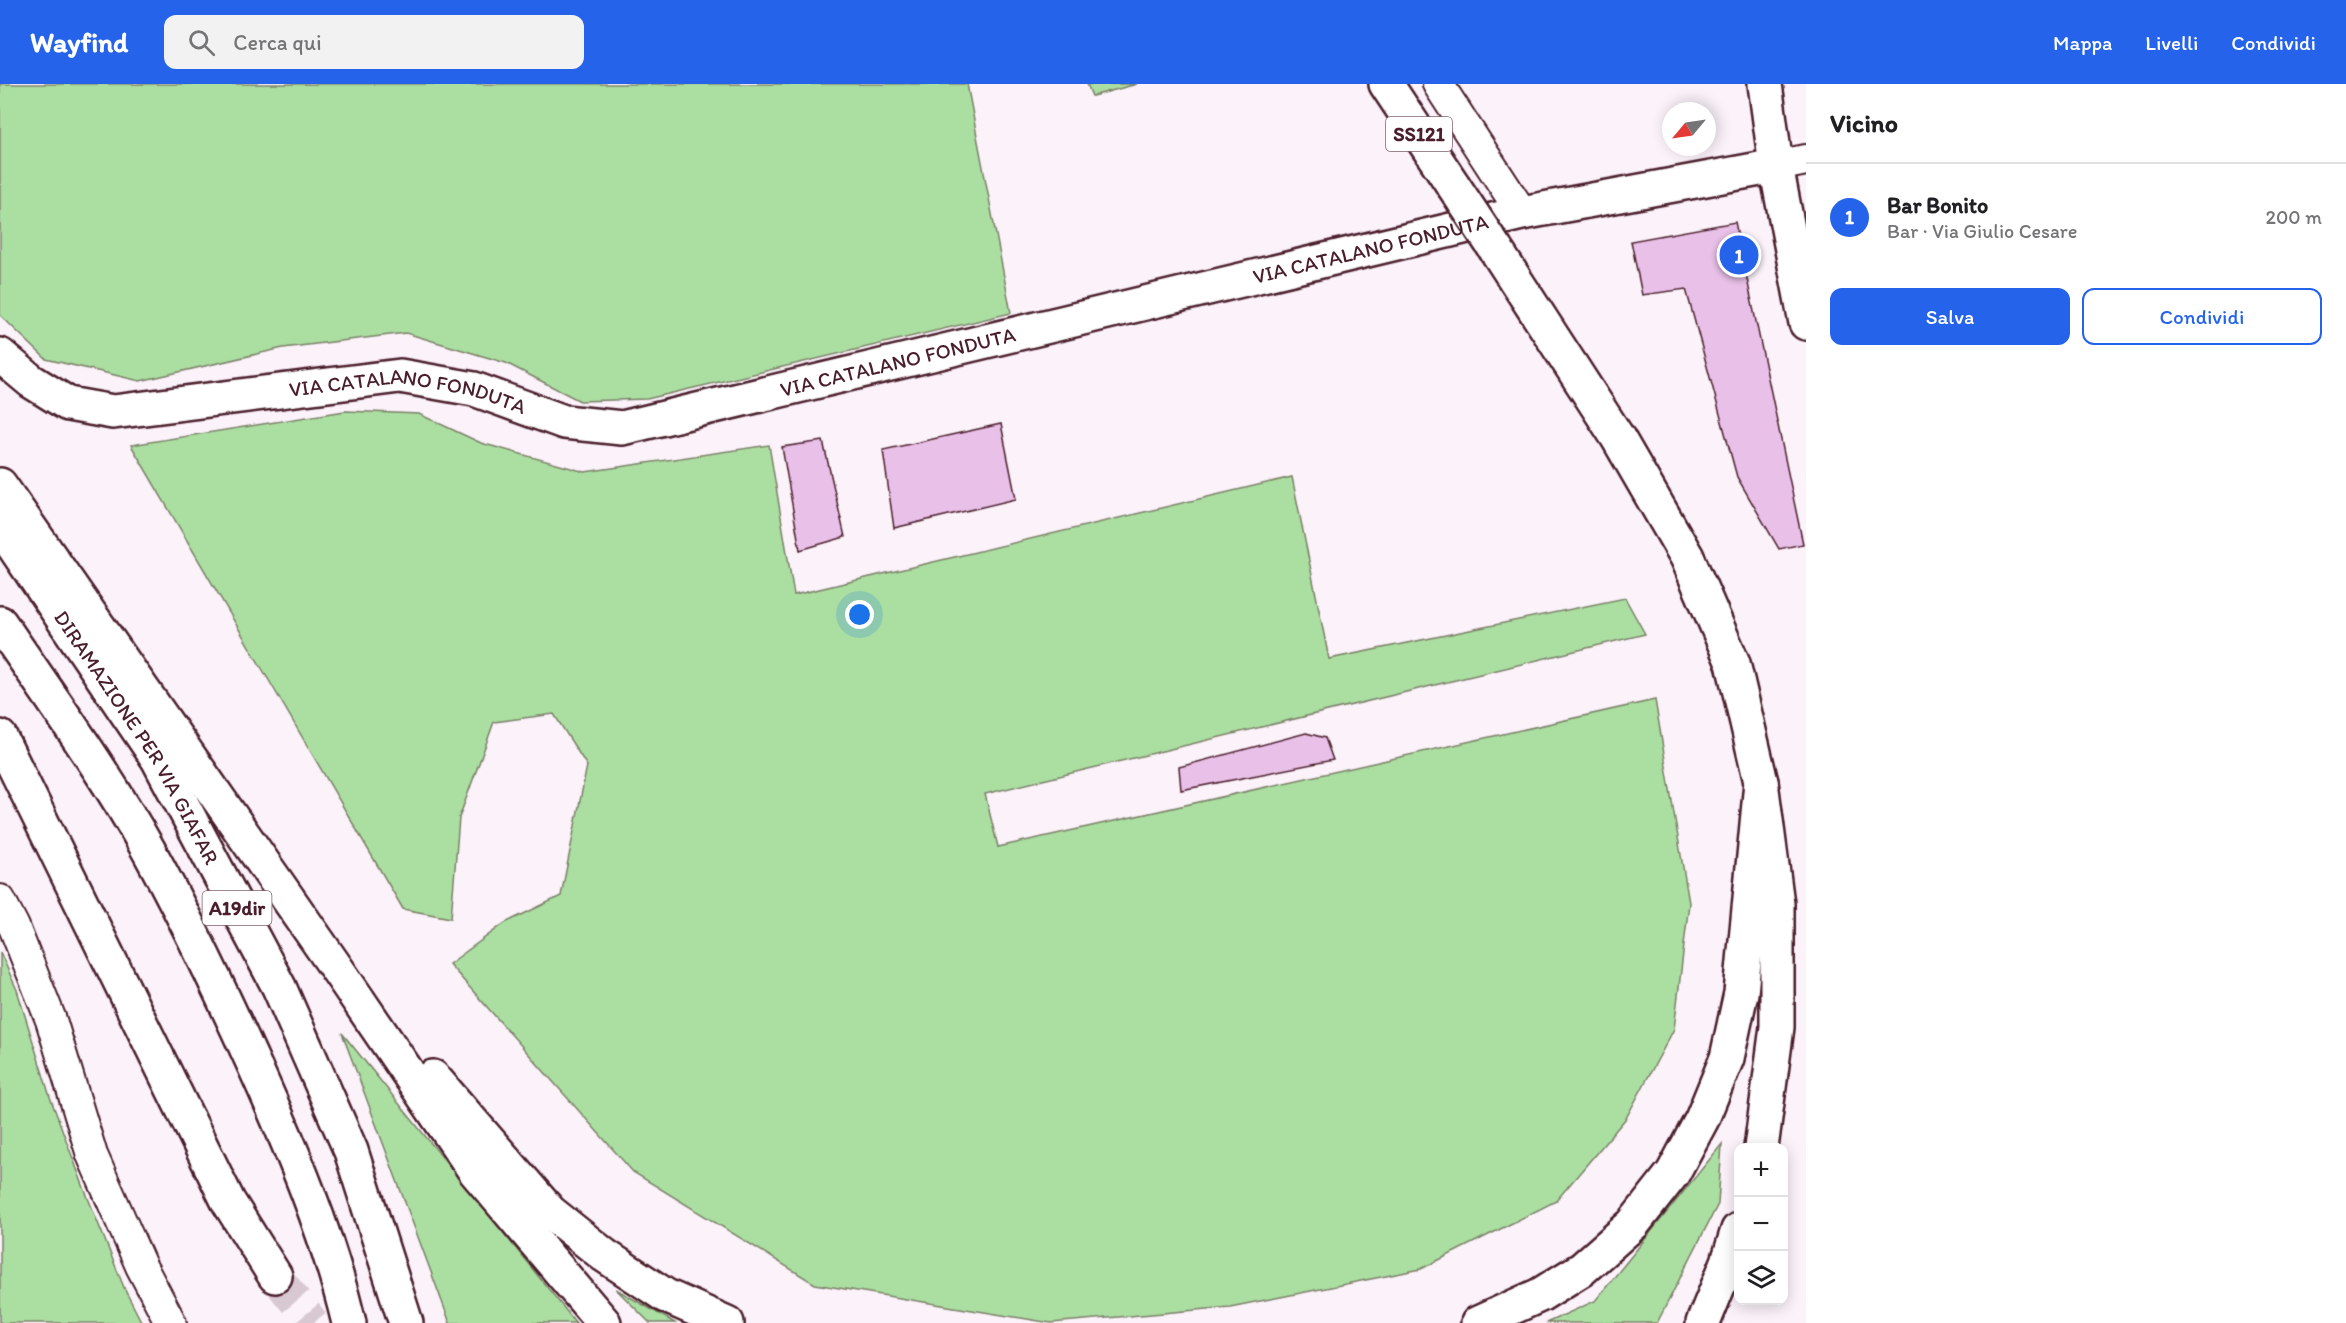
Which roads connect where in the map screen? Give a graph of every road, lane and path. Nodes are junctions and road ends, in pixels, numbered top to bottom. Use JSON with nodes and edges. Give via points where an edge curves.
{"nodes":[{"id":1,"x":1386,"y":84,"type":"edge"},
{"id":2,"x":1438,"y":84,"type":"edge"},
{"id":3,"x":1765,"y":84,"type":"edge"},
{"id":4,"x":1791,"y":163,"type":"edge"},
{"id":5,"x":1522,"y":213,"type":"junction"},
{"id":6,"x":1806,"y":323,"type":"edge"},
{"id":7,"x":0,"y":355,"type":"edge"},
{"id":8,"x":0,"y":485,"type":"edge"},
{"id":9,"x":0,"y":526,"type":"edge"},
{"id":10,"x":0,"y":623,"type":"edge"},
{"id":11,"x":0,"y":737,"type":"edge"},
{"id":12,"x":1761,"y":782,"type":"junction"},
{"id":13,"x":0,"y":900,"type":"edge"},
{"id":14,"x":335,"y":966,"type":"junction"},
{"id":15,"x":1762,"y":1143,"type":"edge"},
{"id":16,"x":1734,"y":1243,"type":"edge"},
{"id":17,"x":275,"y":1276,"type":"tunnel mouth"},
{"id":18,"x":1734,"y":1296,"type":"edge"},
{"id":19,"x":171,"y":1323,"type":"edge"},
{"id":20,"x":349,"y":1323,"type":"edge"},
{"id":21,"x":406,"y":1323,"type":"edge"},
{"id":22,"x":604,"y":1323,"type":"edge"},
{"id":23,"x":727,"y":1323,"type":"edge"},
{"id":24,"x":1478,"y":1323,"type":"edge"},
{"id":25,"x":1702,"y":1323,"type":"edge"},
{"id":26,"x":1726,"y":1323,"type":"edge"}],
"edges":[{"from":1,"to":12,"type":"main road","number":"SS121","bridge":true,"via":[[1618,438],[1687,557],[1733,663]]},
{"from":2,"to":5,"type":"street"},
{"from":3,"to":4,"type":"main road"},
{"from":4,"to":5,"type":"main road","name":"VIA CATALANO FONDUTA"},
{"from":4,"to":6,"type":"main road"},
{"from":5,"to":7,"type":"main road","name":"VIA CATALANO FONDUTA","via":[[621,428],[564,422],[474,389],[400,376],[113,412],[68,404]]},
{"from":8,"to":14,"type":"main road"},
{"from":9,"to":21,"type":"main road","name":"DIRAMAZIONE PER VIA GIAFAR","number":"A19dir","via":[[158,759],[279,987],[351,1151]]},
{"from":10,"to":20,"type":"main road","number":"A19dir","via":[[142,841],[214,976],[284,1130],[338,1279]]},
{"from":11,"to":17,"type":"main road","via":[[228,1201]]},
{"from":12,"to":15,"type":"main road","via":[[1777,904],[1777,1027]]},
{"from":12,"to":24,"type":"main road","via":[[1741,993],[1727,1058],[1702,1119],[1673,1173],[1633,1224],[1582,1269],[1540,1295]]},
{"from":13,"to":19,"type":"street","via":[[51,1020],[93,1155],[141,1266]]},
{"from":14,"to":22,"type":"main road","via":[[475,1171]]},
{"from":14,"to":23,"type":"main road","via":[[550,1212],[604,1255],[666,1296]]},
{"from":16,"to":25,"type":"main road"},
{"from":18,"to":26,"type":"main road"}]}
